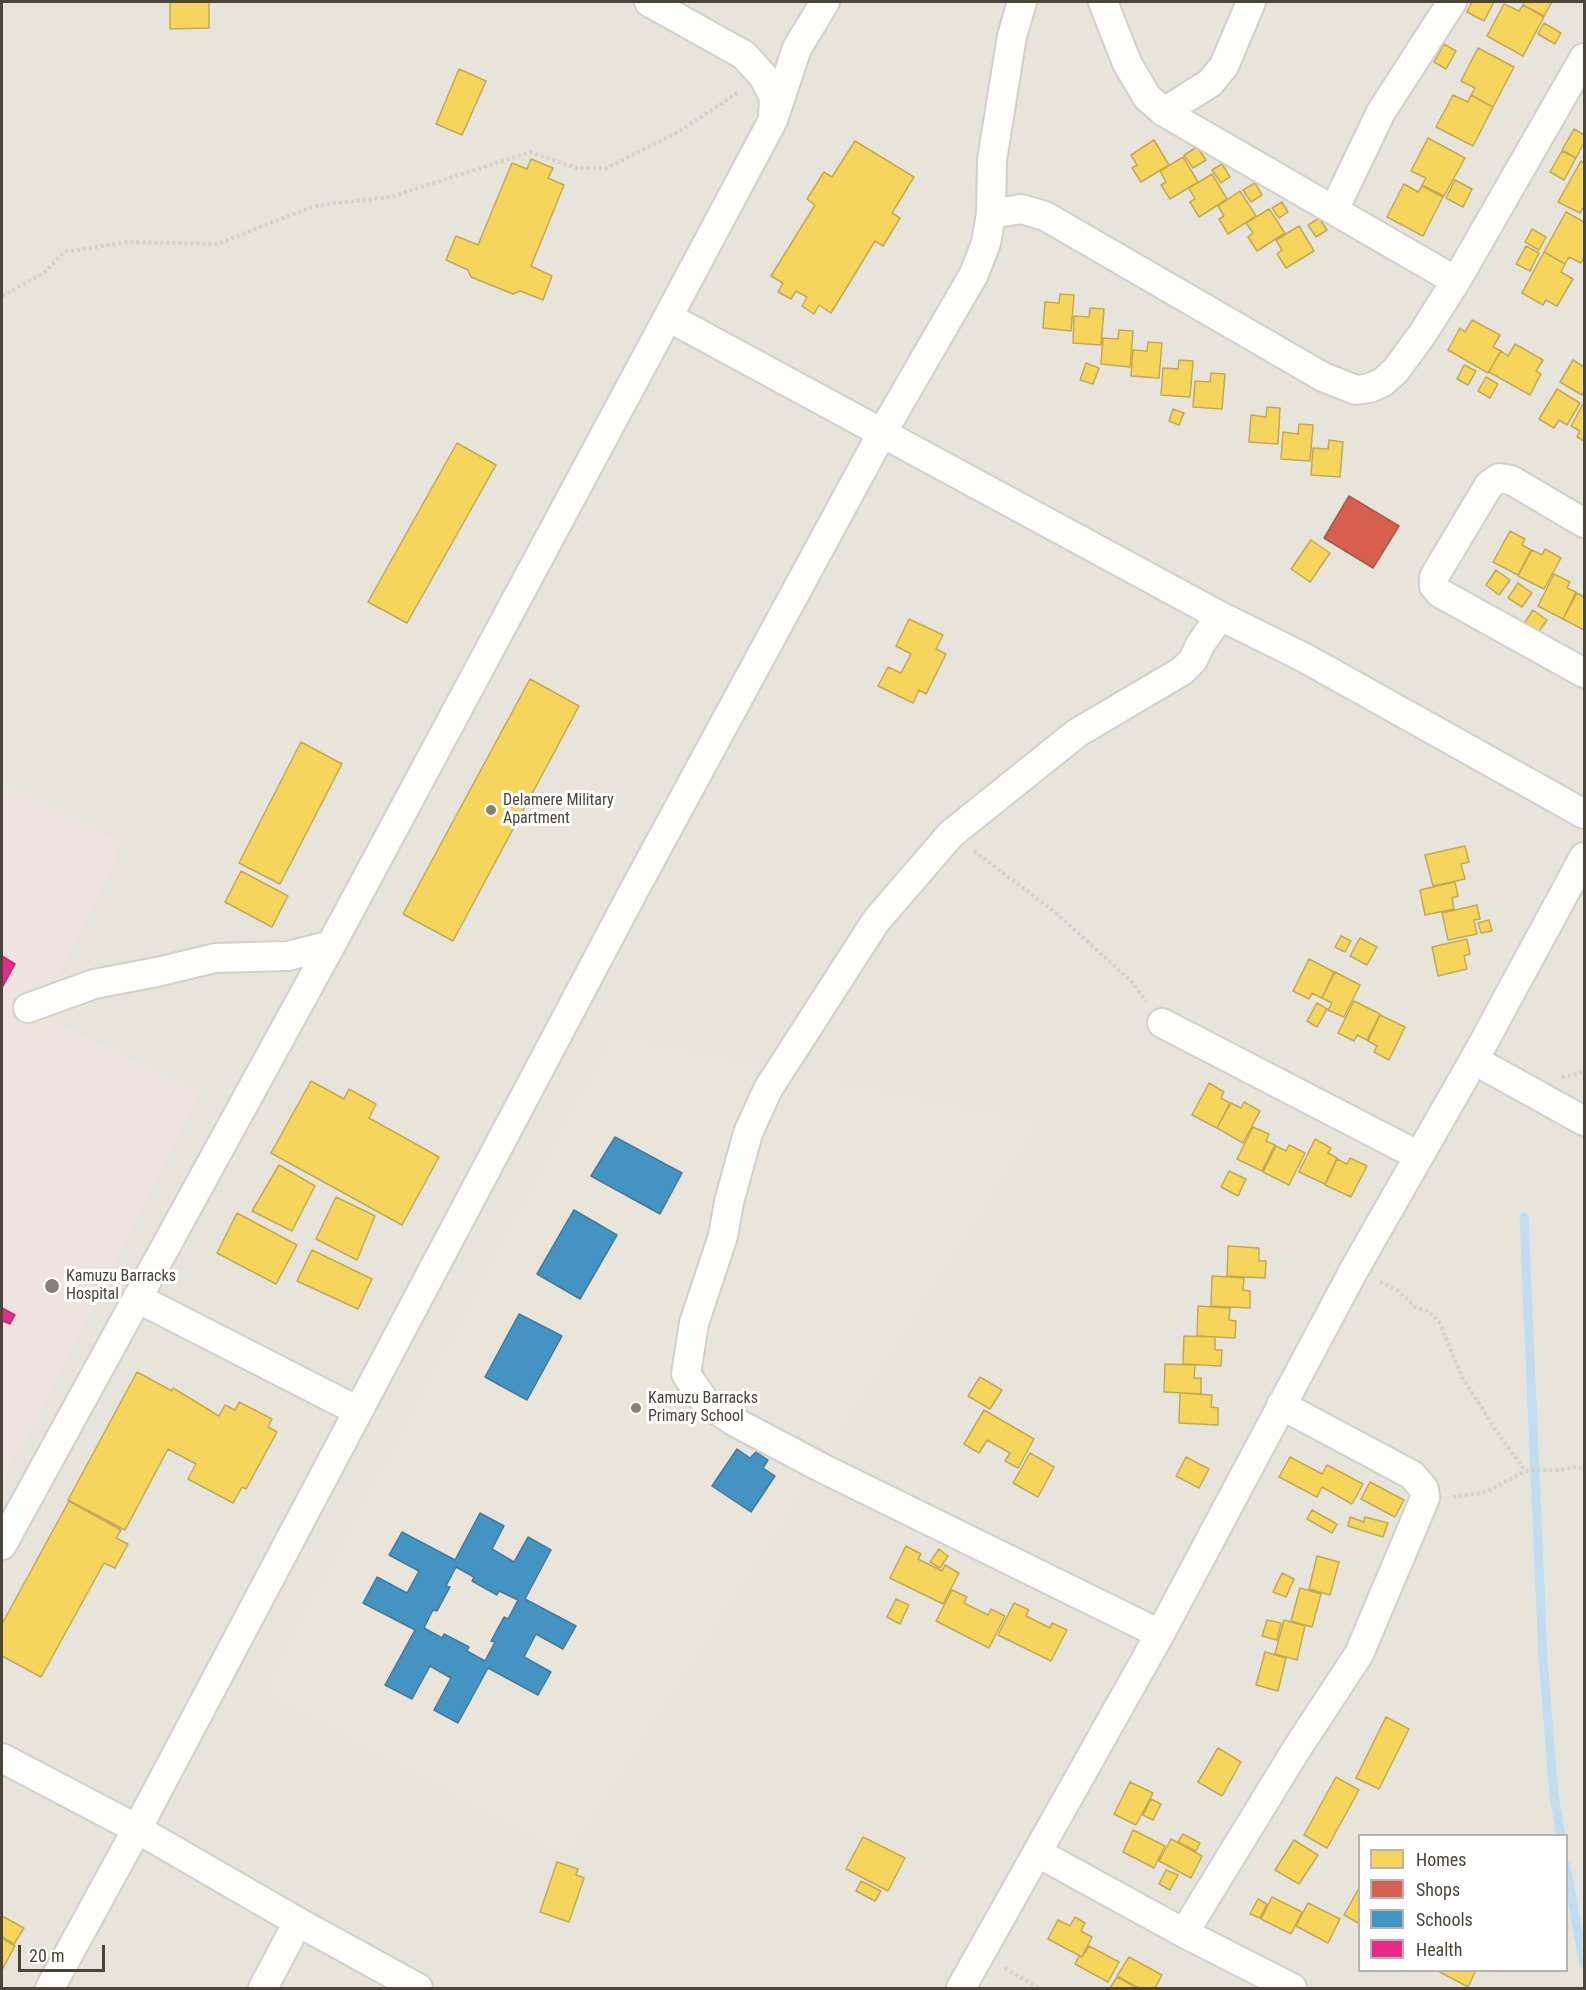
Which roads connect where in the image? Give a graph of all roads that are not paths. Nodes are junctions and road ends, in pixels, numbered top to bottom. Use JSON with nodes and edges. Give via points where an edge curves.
{"nodes":[{"id":1,"x":649,"y":2,"type":"edge"},
{"id":2,"x":825,"y":2,"type":"edge"},
{"id":3,"x":1022,"y":2,"type":"edge"},
{"id":4,"x":1103,"y":2,"type":"edge"},
{"id":5,"x":1251,"y":2,"type":"edge"},
{"id":6,"x":1452,"y":2,"type":"edge"},
{"id":7,"x":1584,"y":58,"type":"edge"},
{"id":8,"x":1164,"y":112,"type":"junction"},
{"id":9,"x":773,"y":120,"type":"junction"},
{"id":10,"x":1334,"y":210,"type":"junction"},
{"id":11,"x":992,"y":214,"type":"junction"},
{"id":12,"x":1456,"y":281,"type":"junction"},
{"id":13,"x":668,"y":317,"type":"junction"},
{"id":14,"x":882,"y":433,"type":"junction"},
{"id":15,"x":1584,"y":523,"type":"edge"},
{"id":16,"x":1220,"y":616,"type":"junction"},
{"id":17,"x":1584,"y":673,"type":"edge"},
{"id":18,"x":1584,"y":814,"type":"edge"},
{"id":19,"x":1584,"y":857,"type":"edge"},
{"id":20,"x":331,"y":945,"type":"junction"},
{"id":21,"x":28,"y":1008,"type":"dead end"},
{"id":22,"x":1162,"y":1023,"type":"road end"},
{"id":23,"x":1474,"y":1060,"type":"junction"},
{"id":24,"x":1584,"y":1121,"type":"edge"},
{"id":25,"x":1419,"y":1156,"type":"junction"},
{"id":26,"x":137,"y":1298,"type":"junction"},
{"id":27,"x":1281,"y":1405,"type":"junction"},
{"id":28,"x":358,"y":1411,"type":"junction"},
{"id":29,"x":2,"y":1545,"type":"edge"},
{"id":30,"x":1160,"y":1634,"type":"junction"},
{"id":31,"x":2,"y":1758,"type":"edge"},
{"id":32,"x":137,"y":1829,"type":"junction"},
{"id":33,"x":1038,"y":1853,"type":"junction"},
{"id":34,"x":298,"y":1922,"type":"junction"},
{"id":35,"x":1184,"y":1933,"type":"junction"},
{"id":36,"x":1288,"y":1988,"type":"edge"},
{"id":37,"x":50,"y":1989,"type":"edge"},
{"id":38,"x":263,"y":1989,"type":"edge"},
{"id":39,"x":418,"y":1989,"type":"edge"},
{"id":40,"x":961,"y":1989,"type":"edge"}],
"edges":[{"from":1,"to":9,"type":"street","via":[[744,55],[763,76],[774,97]]},
{"from":2,"to":9,"type":"street","via":[[796,48]]},
{"from":3,"to":11,"type":"street","via":[[1012,36],[992,160]]},
{"from":4,"to":8,"type":"street","via":[[1127,63],[1147,97]]},
{"from":5,"to":8,"type":"street","via":[[1224,66],[1210,83]]},
{"from":6,"to":10,"type":"street","via":[[1381,112]]},
{"from":7,"to":12,"type":"street"},
{"from":8,"to":10,"type":"street"},
{"from":9,"to":13,"type":"street"},
{"from":10,"to":12,"type":"street"},
{"from":11,"to":12,"type":"street","via":[[1021,209],[1045,216],[1323,377],[1356,390],[1383,382],[1396,370]]},
{"from":11,"to":14,"type":"street","via":[[974,274]]},
{"from":13,"to":14,"type":"street"},
{"from":13,"to":20,"type":"street"},
{"from":14,"to":16,"type":"street"},
{"from":14,"to":28,"type":"street"},
{"from":15,"to":17,"type":"street","via":[[1511,480],[1499,478],[1489,485],[1434,577],[1434,586]]},
{"from":16,"to":18,"type":"street","via":[[1303,657]]},
{"from":16,"to":30,"type":"street","via":[[1182,671],[1077,733],[951,834],[876,921],[768,1089],[748,1134],[723,1236],[694,1323],[686,1374],[705,1402],[737,1423]]},
{"from":19,"to":23,"type":"street"},
{"from":20,"to":21,"type":"street","via":[[288,956],[215,958],[94,984]]},
{"from":20,"to":26,"type":"street"},
{"from":22,"to":25,"type":"street"},
{"from":23,"to":24,"type":"street"},
{"from":23,"to":25,"type":"street"},
{"from":25,"to":27,"type":"street"},
{"from":26,"to":28,"type":"street"},
{"from":26,"to":29,"type":"street"},
{"from":27,"to":30,"type":"street"},
{"from":27,"to":35,"type":"street","via":[[1412,1475],[1424,1489],[1425,1498],[1359,1654]]},
{"from":28,"to":32,"type":"street"},
{"from":30,"to":33,"type":"street"},
{"from":31,"to":32,"type":"street"},
{"from":32,"to":34,"type":"street"},
{"from":32,"to":37,"type":"street"},
{"from":33,"to":35,"type":"street"},
{"from":33,"to":40,"type":"street"},
{"from":34,"to":38,"type":"street"},
{"from":34,"to":39,"type":"street"},
{"from":35,"to":36,"type":"street"}]}
